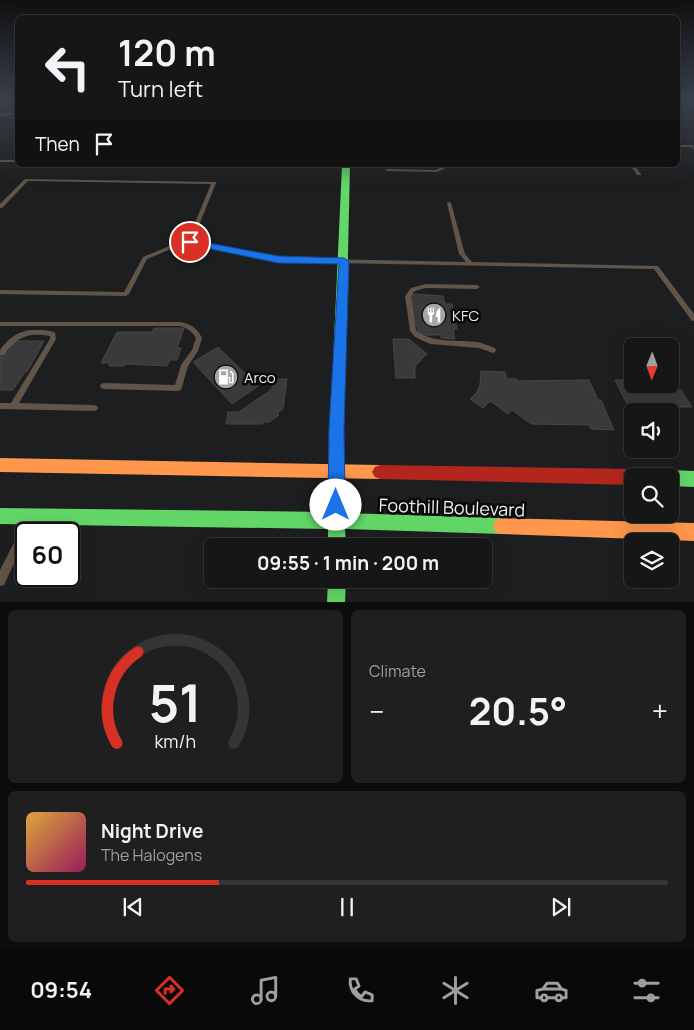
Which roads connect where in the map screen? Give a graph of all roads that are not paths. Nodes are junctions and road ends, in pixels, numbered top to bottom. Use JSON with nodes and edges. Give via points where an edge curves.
{"nodes":[{"id":1,"x":680,"y":146,"type":"edge"},
{"id":2,"x":694,"y":149,"type":"edge"},
{"id":3,"x":0,"y":161,"type":"edge"},
{"id":4,"x":15,"y":161,"type":"edge"},
{"id":5,"x":346,"y":167,"type":"edge"},
{"id":6,"x":447,"y":167,"type":"edge"},
{"id":7,"x":634,"y":167,"type":"edge"},
{"id":8,"x":387,"y":170,"type":"dead end"},
{"id":9,"x":640,"y":174,"type":"dead end"},
{"id":10,"x":449,"y":203,"type":"dead end"},
{"id":11,"x":0,"y":207,"type":"edge"},
{"id":12,"x":190,"y":242,"type":"junction"},
{"id":13,"x":344,"y":261,"type":"junction"},
{"id":14,"x":470,"y":263,"type":"junction"},
{"id":15,"x":477,"y":287,"type":"dead end"},
{"id":16,"x":0,"y":292,"type":"edge"},
{"id":17,"x":694,"y":319,"type":"edge"},
{"id":18,"x":0,"y":324,"type":"edge"},
{"id":19,"x":493,"y":350,"type":"dead end"},
{"id":20,"x":2,"y":353,"type":"dead end"},
{"id":21,"x":104,"y":386,"type":"dead end"},
{"id":22,"x":0,"y":406,"type":"edge"},
{"id":23,"x":13,"y":406,"type":"junction"},
{"id":24,"x":94,"y":408,"type":"dead end"},
{"id":25,"x":0,"y":465,"type":"edge"},
{"id":26,"x":336,"y":470,"type":"junction"},
{"id":27,"x":624,"y":477,"type":"edge"},
{"id":28,"x":679,"y":478,"type":"edge"},
{"id":29,"x":694,"y":479,"type":"edge"},
{"id":30,"x":0,"y":516,"type":"edge"},
{"id":31,"x":31,"y":517,"type":"junction"},
{"id":32,"x":336,"y":522,"type":"junction"},
{"id":33,"x":694,"y":532,"type":"edge"},
{"id":34,"x":336,"y":538,"type":"edge"},
{"id":35,"x":0,"y":581,"type":"edge"},
{"id":36,"x":337,"y":588,"type":"edge"},
{"id":37,"x":336,"y":602,"type":"edge"}],
"edges":[{"from":1,"to":2,"type":"lane","via":[[692,146]]},
{"from":3,"to":4,"type":"lane"},
{"from":5,"to":13,"type":"main road"},
{"from":6,"to":8,"type":"lane","via":[[437,171]]},
{"from":7,"to":9,"type":"lane"},
{"from":10,"to":14,"type":"lane","via":[[462,254]]},
{"from":11,"to":12,"type":"lane","via":[[27,180],[214,183]]},
{"from":12,"to":13,"type":"lane","via":[[278,260]]},
{"from":12,"to":16,"type":"lane","via":[[145,258],[126,294]]},
{"from":13,"to":14,"type":"lane"},
{"from":13,"to":26,"type":"main road"},
{"from":14,"to":17,"type":"lane","via":[[656,267]]},
{"from":15,"to":19,"type":"lane","via":[[426,286],[413,289],[408,296],[413,331],[424,339],[479,344]]},
{"from":18,"to":21,"type":"lane","via":[[180,324],[197,333],[199,338],[195,351],[185,365],[178,388]]},
{"from":20,"to":23,"type":"lane","via":[[24,332],[53,334]]},
{"from":22,"to":23,"type":"lane"},
{"from":23,"to":24,"type":"lane"},
{"from":25,"to":26,"type":"main road","name":"Foothill Boulevard"},
{"from":26,"to":27,"type":"main road","name":"Foothill Boulevard"},
{"from":26,"to":32,"type":"main road"},
{"from":28,"to":29,"type":"main road"},
{"from":30,"to":31,"type":"main road","name":"Foothill Boulevard"},
{"from":31,"to":32,"type":"main road","name":"Foothill Boulevard"},
{"from":31,"to":35,"type":"lane"},
{"from":32,"to":33,"type":"main road","name":"Foothill Boulevard"},
{"from":32,"to":34,"type":"main road"},
{"from":36,"to":37,"type":"main road"}]}
